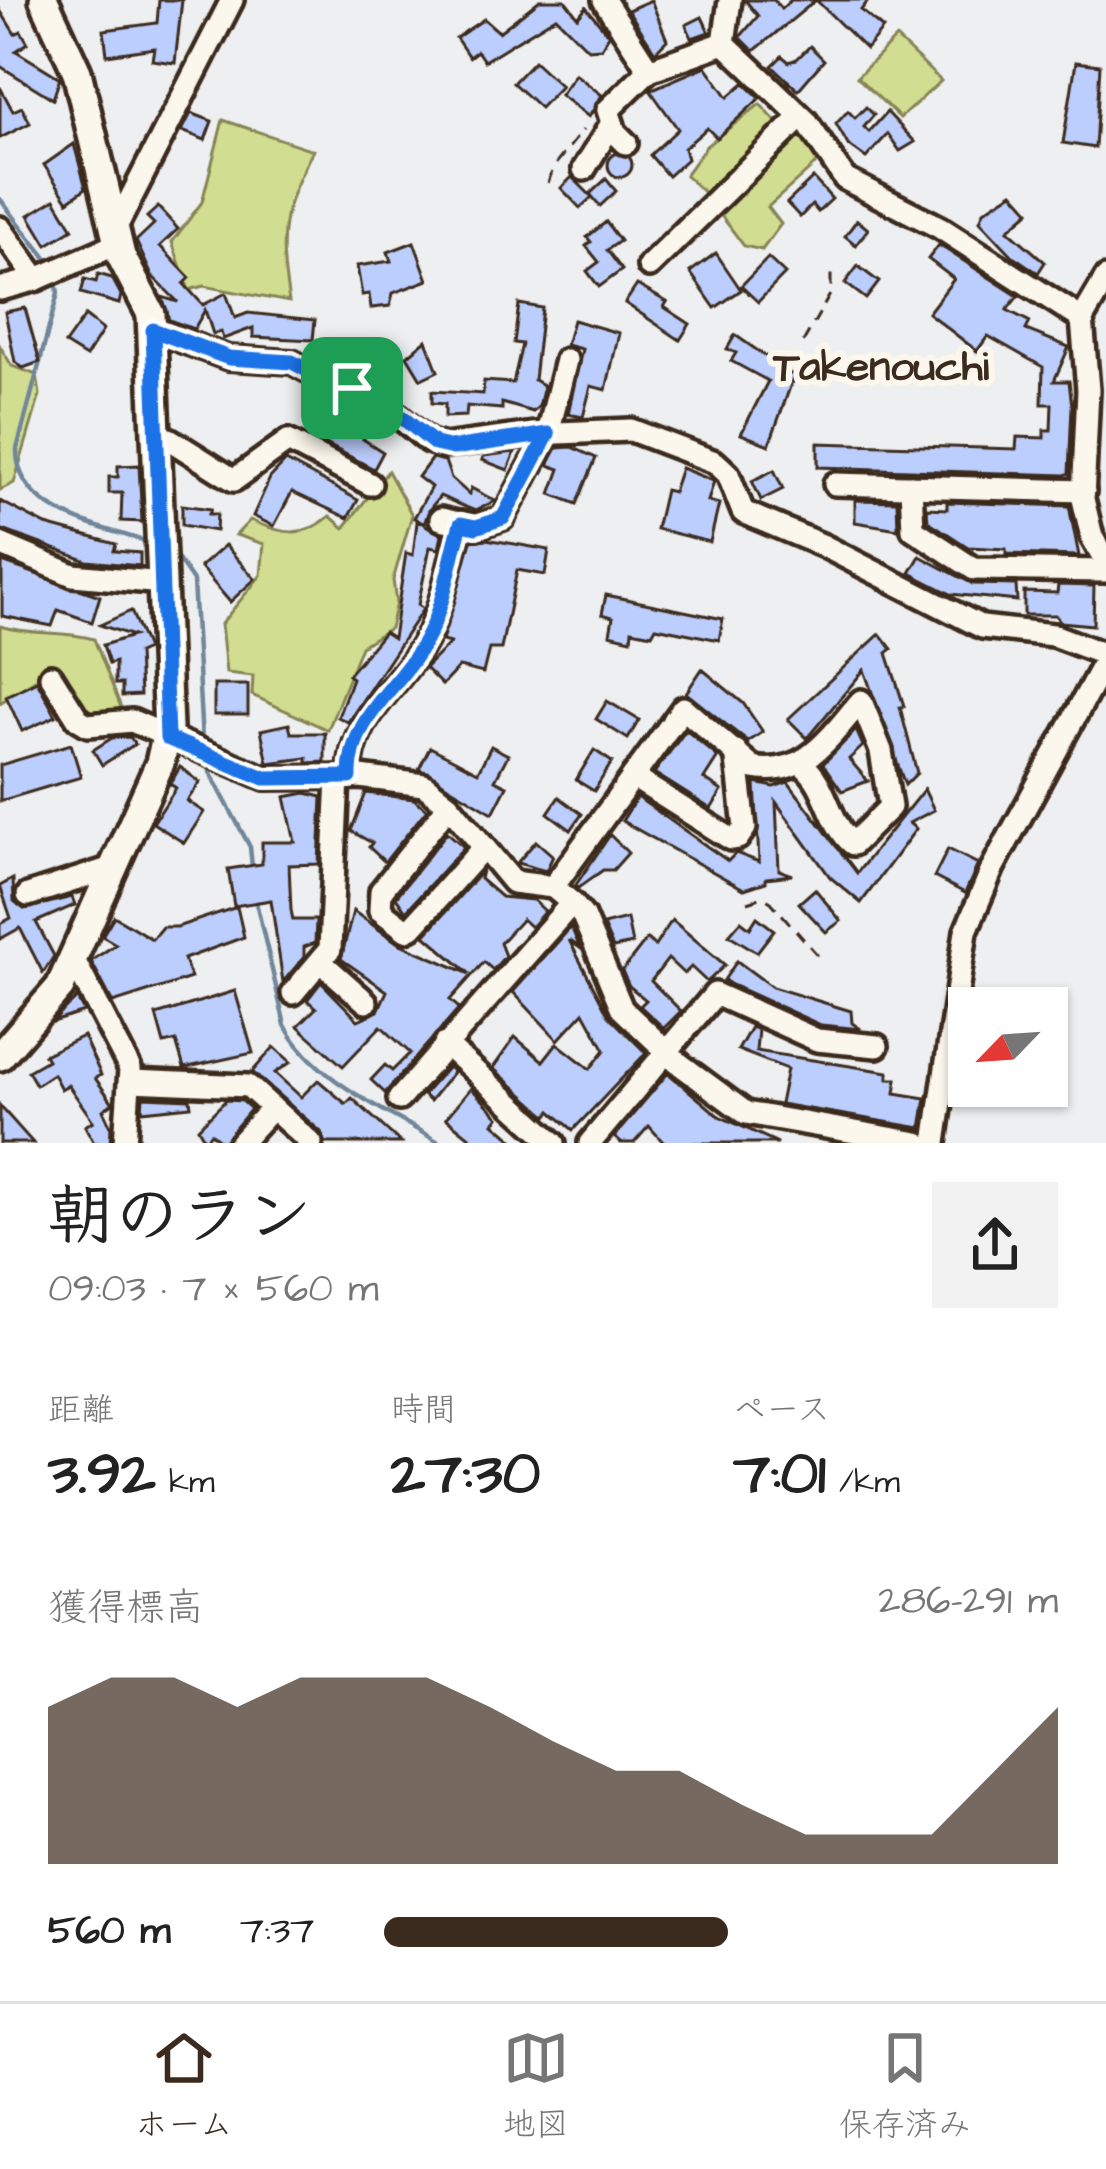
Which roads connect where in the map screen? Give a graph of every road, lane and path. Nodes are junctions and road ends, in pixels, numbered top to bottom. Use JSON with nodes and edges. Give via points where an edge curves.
{"nodes":[{"id":1,"x":44,"y":0,"type":"edge"},
{"id":2,"x":232,"y":0,"type":"edge"},
{"id":3,"x":604,"y":0,"type":"edge"},
{"id":4,"x":730,"y":0,"type":"edge"},
{"id":5,"x":724,"y":44,"type":"junction"},
{"id":6,"x":650,"y":70,"type":"junction"},
{"id":7,"x":610,"y":116,"type":"junction"},
{"id":8,"x":801,"y":117,"type":"junction"},
{"id":9,"x":626,"y":143,"type":"dead end"},
{"id":10,"x":584,"y":169,"type":"dead end"},
{"id":11,"x":548,"y":183,"type":"dead end"},
{"id":12,"x":0,"y":228,"type":"edge"},
{"id":13,"x":115,"y":238,"type":"junction"},
{"id":14,"x":649,"y":266,"type":"dead end"},
{"id":15,"x":831,"y":268,"type":"dead end"},
{"id":16,"x":1106,"y":278,"type":"edge"},
{"id":17,"x":38,"y":280,"type":"junction"},
{"id":18,"x":0,"y":289,"type":"edge"},
{"id":19,"x":1082,"y":319,"type":"junction"},
{"id":20,"x":153,"y":330,"type":"junction"},
{"id":21,"x":803,"y":342,"type":"dead end"},
{"id":22,"x":566,"y":360,"type":"dead end"},
{"id":23,"x":1097,"y":394,"type":"edge"},
{"id":24,"x":548,"y":434,"type":"junction"},
{"id":25,"x":157,"y":438,"type":"junction"},
{"id":26,"x":370,"y":484,"type":"dead end"},
{"id":27,"x":836,"y":484,"type":"dead end"},
{"id":28,"x":911,"y":486,"type":"junction"},
{"id":29,"x":1084,"y":491,"type":"junction"},
{"id":30,"x":0,"y":544,"type":"edge"},
{"id":31,"x":1106,"y":566,"type":"edge"},
{"id":32,"x":163,"y":583,"type":"junction"},
{"id":33,"x":1106,"y":657,"type":"edge"},
{"id":34,"x":51,"y":676,"type":"dead end"},
{"id":35,"x":167,"y":738,"type":"junction"},
{"id":36,"x":736,"y":751,"type":"junction"},
{"id":37,"x":803,"y":765,"type":"junction"},
{"id":38,"x":344,"y":777,"type":"junction"},
{"id":39,"x":633,"y":777,"type":"junction"},
{"id":40,"x":449,"y":805,"type":"junction"},
{"id":41,"x":482,"y":849,"type":"junction"},
{"id":42,"x":115,"y":867,"type":"junction"},
{"id":43,"x":553,"y":887,"type":"junction"},
{"id":44,"x":28,"y":896,"type":"dead end"},
{"id":45,"x":748,"y":902,"type":"dead end"},
{"id":46,"x":572,"y":903,"type":"junction"},
{"id":47,"x":821,"y":959,"type":"dead end"},
{"id":48,"x":74,"y":960,"type":"junction"},
{"id":49,"x":321,"y":962,"type":"junction"},
{"id":50,"x":293,"y":992,"type":"dead end"},
{"id":51,"x":366,"y":1002,"type":"dead end"},
{"id":52,"x":445,"y":1044,"type":"junction"},
{"id":53,"x":877,"y":1046,"type":"dead end"},
{"id":54,"x":664,"y":1051,"type":"junction"},
{"id":55,"x":0,"y":1055,"type":"edge"},
{"id":56,"x":131,"y":1081,"type":"junction"},
{"id":57,"x":399,"y":1099,"type":"dead end"},
{"id":58,"x":272,"y":1108,"type":"junction"},
{"id":59,"x":842,"y":1137,"type":"edge"},
{"id":60,"x":124,"y":1143,"type":"edge"},
{"id":61,"x":240,"y":1143,"type":"edge"},
{"id":62,"x":310,"y":1143,"type":"edge"},
{"id":63,"x":554,"y":1143,"type":"edge"},
{"id":64,"x":590,"y":1143,"type":"edge"},
{"id":65,"x":918,"y":1143,"type":"edge"},
{"id":66,"x":935,"y":1143,"type":"edge"}],
"edges":[{"from":1,"to":13,"type":"street","via":[[77,72]]},
{"from":2,"to":13,"type":"street"},
{"from":3,"to":6,"type":"street"},
{"from":4,"to":5,"type":"street"},
{"from":5,"to":6,"type":"street"},
{"from":5,"to":8,"type":"street"},
{"from":6,"to":7,"type":"street"},
{"from":7,"to":9,"type":"street"},
{"from":7,"to":10,"type":"street"},
{"from":7,"to":11,"type":"path","via":[[569,144]]},
{"from":8,"to":14,"type":"street"},
{"from":8,"to":19,"type":"street","via":[[845,179],[940,227]]},
{"from":12,"to":17,"type":"street"},
{"from":13,"to":17,"type":"street"},
{"from":13,"to":20,"type":"street"},
{"from":15,"to":21,"type":"path","via":[[831,293]]},
{"from":16,"to":19,"type":"street"},
{"from":17,"to":18,"type":"street"},
{"from":19,"to":23,"type":"street"},
{"from":20,"to":24,"type":"street","via":[[229,358],[292,362],[337,386],[368,390],[435,444]]},
{"from":20,"to":25,"type":"street"},
{"from":22,"to":24,"type":"street"},
{"from":23,"to":29,"type":"street"},
{"from":24,"to":33,"type":"street","via":[[631,430],[716,462],[743,512],[982,627],[1053,635]]},
{"from":24,"to":38,"type":"street","via":[[503,518],[476,527],[451,521],[426,640],[360,730]]},
{"from":25,"to":26,"type":"street","via":[[234,480],[288,441]]},
{"from":25,"to":32,"type":"street"},
{"from":27,"to":28,"type":"street"},
{"from":28,"to":29,"type":"street"},
{"from":28,"to":31,"type":"street","via":[[913,529],[974,569]]},
{"from":29,"to":31,"type":"street"},
{"from":30,"to":32,"type":"street","via":[[73,575]]},
{"from":32,"to":35,"type":"street"},
{"from":33,"to":66,"type":"street","via":[[966,931]]},
{"from":34,"to":35,"type":"street","via":[[88,724],[132,721]]},
{"from":35,"to":38,"type":"street","via":[[265,778]]},
{"from":35,"to":42,"type":"street"},
{"from":36,"to":37,"type":"street","via":[[753,768]]},
{"from":36,"to":39,"type":"street","via":[[683,709]]},
{"from":36,"to":39,"type":"street","via":[[745,828],[737,838]]},
{"from":37,"to":37,"type":"street","via":[[861,701],[881,751],[890,807],[853,844],[837,831]]},
{"from":38,"to":40,"type":"street","via":[[424,785]]},
{"from":38,"to":49,"type":"street","via":[[335,912]]},
{"from":39,"to":43,"type":"street"},
{"from":40,"to":41,"type":"street"},
{"from":40,"to":41,"type":"street","via":[[381,891],[380,910],[412,927]]},
{"from":41,"to":43,"type":"street","via":[[513,882]]},
{"from":42,"to":44,"type":"street"},
{"from":42,"to":48,"type":"street"},
{"from":43,"to":46,"type":"street"},
{"from":45,"to":47,"type":"path","via":[[771,902]]},
{"from":46,"to":52,"type":"street"},
{"from":46,"to":54,"type":"street","via":[[622,1009]]},
{"from":48,"to":55,"type":"street","via":[[46,1009]]},
{"from":48,"to":56,"type":"street","via":[[118,1038]]},
{"from":49,"to":50,"type":"street"},
{"from":49,"to":51,"type":"street"},
{"from":52,"to":57,"type":"street"},
{"from":52,"to":63,"type":"street"},
{"from":53,"to":54,"type":"street","via":[[817,1040],[715,994]]},
{"from":54,"to":59,"type":"street","via":[[746,1113]]},
{"from":54,"to":64,"type":"street"},
{"from":56,"to":58,"type":"street","via":[[248,1086]]},
{"from":56,"to":60,"type":"street"},
{"from":58,"to":61,"type":"street"},
{"from":58,"to":62,"type":"street"},
{"from":59,"to":65,"type":"street"}]}
